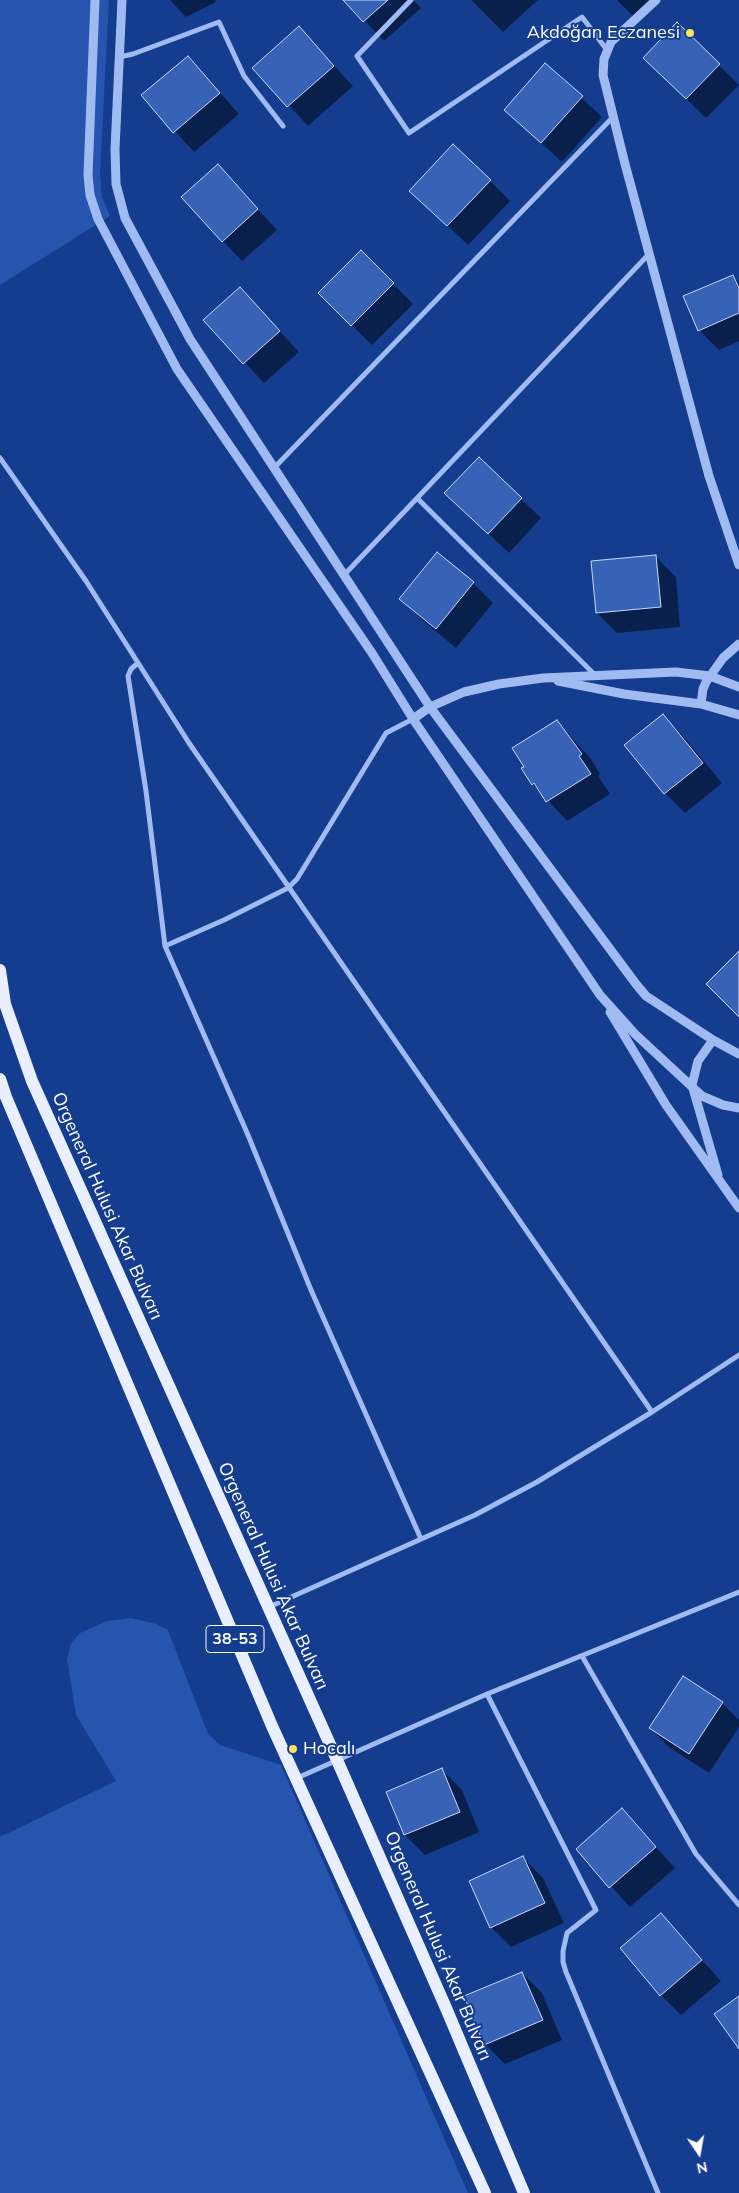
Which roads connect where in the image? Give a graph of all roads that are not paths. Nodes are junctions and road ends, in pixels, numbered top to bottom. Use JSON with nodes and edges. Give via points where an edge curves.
{"nodes":[{"id":1,"x":96,"y":0,"type":"edge"},
{"id":2,"x":122,"y":0,"type":"edge"},
{"id":3,"x":411,"y":0,"type":"edge"},
{"id":4,"x":656,"y":0,"type":"edge"},
{"id":5,"x":607,"y":50,"type":"junction"},
{"id":6,"x":120,"y":57,"type":"junction"},
{"id":7,"x":613,"y":117,"type":"junction"},
{"id":8,"x":283,"y":126,"type":"dead end"},
{"id":9,"x":649,"y":254,"type":"junction"},
{"id":10,"x":0,"y":458,"type":"edge"},
{"id":11,"x":274,"y":468,"type":"junction"},
{"id":12,"x":417,"y":498,"type":"junction"},
{"id":13,"x":739,"y":564,"type":"edge"},
{"id":14,"x":344,"y":575,"type":"junction"},
{"id":15,"x":739,"y":644,"type":"edge"},
{"id":16,"x":138,"y":663,"type":"junction"},
{"id":17,"x":596,"y":676,"type":"junction"},
{"id":18,"x":710,"y":676,"type":"junction"},
{"id":19,"x":543,"y":678,"type":"junction"},
{"id":20,"x":739,"y":687,"type":"edge"},
{"id":21,"x":701,"y":704,"type":"junction"},
{"id":22,"x":430,"y":707,"type":"junction"},
{"id":23,"x":738,"y":714,"type":"edge"},
{"id":24,"x":413,"y":719,"type":"junction"},
{"id":25,"x":288,"y":888,"type":"junction"},
{"id":26,"x":165,"y":946,"type":"junction"},
{"id":27,"x":0,"y":970,"type":"edge"},
{"id":28,"x":600,"y":995,"type":"junction"},
{"id":29,"x":713,"y":1040,"type":"junction"},
{"id":30,"x":739,"y":1054,"type":"edge"},
{"id":31,"x":0,"y":1079,"type":"edge"},
{"id":32,"x":692,"y":1085,"type":"junction"},
{"id":33,"x":739,"y":1108,"type":"edge"},
{"id":34,"x":720,"y":1182,"type":"junction"},
{"id":35,"x":739,"y":1208,"type":"edge"},
{"id":36,"x":739,"y":1356,"type":"edge"},
{"id":37,"x":652,"y":1412,"type":"junction"},
{"id":38,"x":421,"y":1539,"type":"junction"},
{"id":39,"x":739,"y":1592,"type":"edge"},
{"id":40,"x":268,"y":1607,"type":"junction"},
{"id":41,"x":582,"y":1656,"type":"junction"},
{"id":42,"x":487,"y":1694,"type":"junction"},
{"id":43,"x":338,"y":1760,"type":"junction"},
{"id":44,"x":296,"y":1779,"type":"junction"},
{"id":45,"x":739,"y":1905,"type":"edge"},
{"id":46,"x":485,"y":2193,"type":"edge"},
{"id":47,"x":524,"y":2193,"type":"edge"},
{"id":48,"x":658,"y":2193,"type":"edge"}],
"edges":[{"from":1,"to":24,"type":"street","via":[[88,174],[90,195],[98,219],[177,369],[372,653]]},
{"from":2,"to":6,"type":"street"},
{"from":3,"to":5,"type":"street","via":[[357,56],[409,133],[582,17]]},
{"from":4,"to":5,"type":"street","via":[[616,35]]},
{"from":5,"to":7,"type":"street","via":[[603,75]]},
{"from":6,"to":8,"type":"street","via":[[219,22],[244,76]]},
{"from":6,"to":11,"type":"street","via":[[114,166],[125,218],[190,339]]},
{"from":7,"to":9,"type":"street"},
{"from":7,"to":11,"type":"street"},
{"from":9,"to":12,"type":"street"},
{"from":9,"to":13,"type":"street","via":[[711,485]]},
{"from":10,"to":16,"type":"street"},
{"from":11,"to":14,"type":"street"},
{"from":12,"to":14,"type":"street"},
{"from":12,"to":17,"type":"street"},
{"from":14,"to":22,"type":"street"},
{"from":15,"to":18,"type":"street"},
{"from":16,"to":25,"type":"street"},
{"from":16,"to":26,"type":"street","via":[[131,669],[129,680]]},
{"from":17,"to":18,"type":"street","via":[[676,672]]},
{"from":17,"to":19,"type":"street"},
{"from":18,"to":20,"type":"street"},
{"from":18,"to":21,"type":"street","via":[[703,689]]},
{"from":19,"to":21,"type":"street","via":[[624,694]]},
{"from":19,"to":22,"type":"street","via":[[464,692]]},
{"from":21,"to":23,"type":"street"},
{"from":22,"to":24,"type":"street"},
{"from":22,"to":29,"type":"street","via":[[646,996]]},
{"from":24,"to":25,"type":"street","via":[[386,733],[297,880]]},
{"from":24,"to":28,"type":"street"},
{"from":25,"to":26,"type":"street"},
{"from":25,"to":37,"type":"street"},
{"from":26,"to":38,"type":"street"},
{"from":27,"to":40,"type":"main road","name":"Orgeneral Hulusi Akar Bulvarı","via":[[5,1004],[32,1081]]},
{"from":28,"to":32,"type":"street","via":[[635,1034]]},
{"from":28,"to":34,"type":"street","via":[[666,1105]]},
{"from":29,"to":30,"type":"street"},
{"from":29,"to":32,"type":"street","via":[[698,1061]]},
{"from":31,"to":44,"type":"main road","number":"38-53"},
{"from":32,"to":33,"type":"street","via":[[702,1096]]},
{"from":32,"to":34,"type":"street"},
{"from":34,"to":35,"type":"street"},
{"from":36,"to":37,"type":"street"},
{"from":37,"to":38,"type":"street","via":[[537,1482]]},
{"from":38,"to":40,"type":"street"},
{"from":39,"to":41,"type":"street"},
{"from":40,"to":43,"type":"main road","name":"Orgeneral Hulusi Akar Bulvarı"},
{"from":41,"to":42,"type":"street"},
{"from":41,"to":45,"type":"street","via":[[696,1854]]},
{"from":42,"to":43,"type":"street"},
{"from":42,"to":48,"type":"street","via":[[596,1910],[567,1932],[563,1962]]},
{"from":43,"to":44,"type":"street"},
{"from":43,"to":47,"type":"main road","name":"Orgeneral Hulusi Akar Bulvarı"},
{"from":44,"to":46,"type":"main road","number":"38-53"}]}
